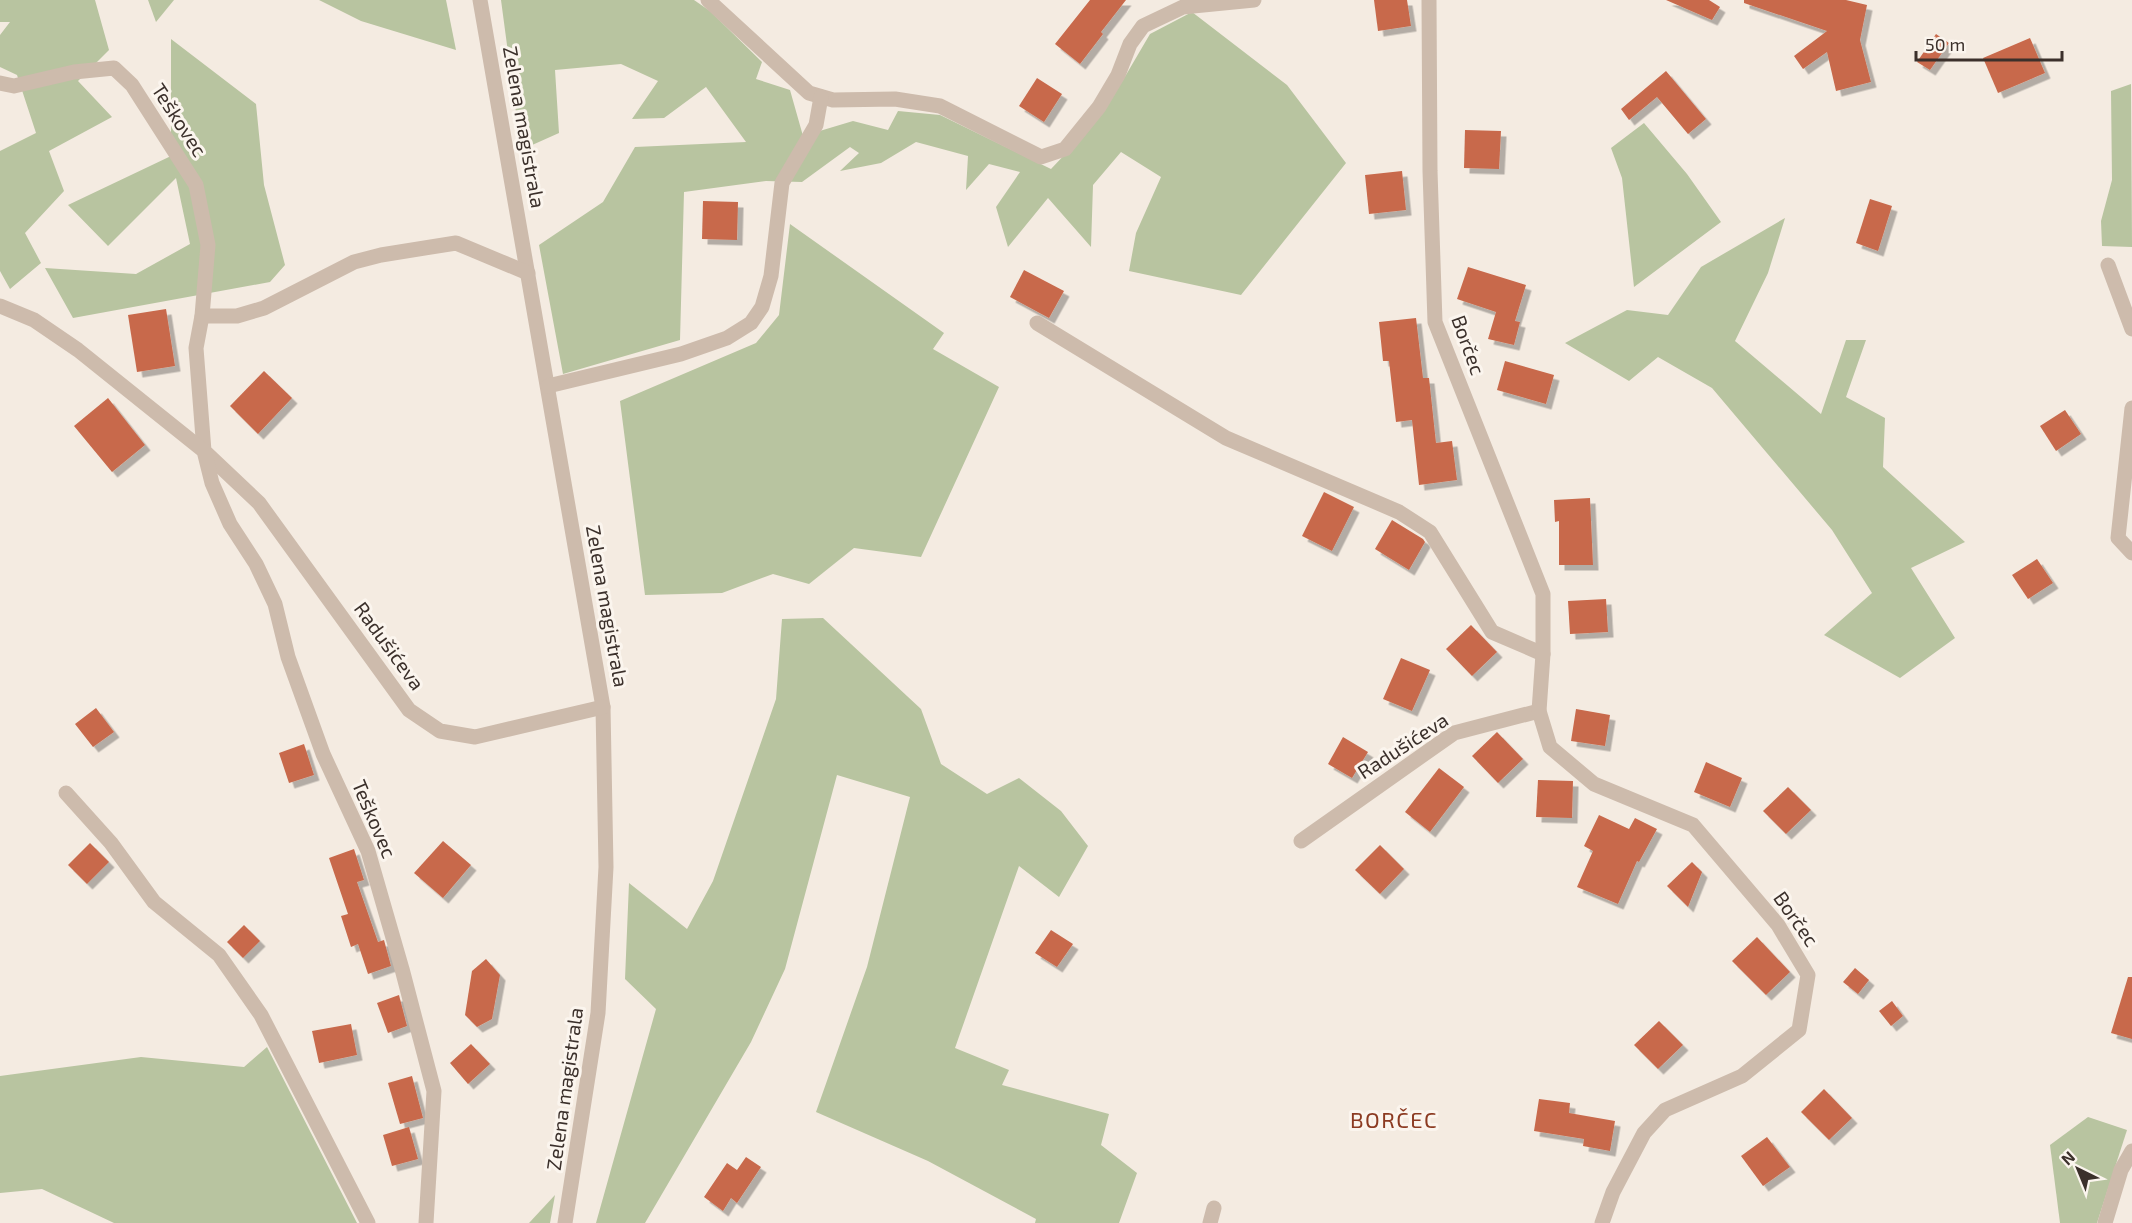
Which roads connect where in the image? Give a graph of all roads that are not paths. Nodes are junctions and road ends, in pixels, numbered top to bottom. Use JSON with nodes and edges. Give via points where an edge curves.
{"nodes":[{"id":1,"x":480,"y":0,"type":"edge"},
{"id":2,"x":708,"y":0,"type":"edge"},
{"id":3,"x":1254,"y":0,"type":"edge"},
{"id":4,"x":1429,"y":0,"type":"edge"},
{"id":5,"x":0,"y":83,"type":"edge"},
{"id":6,"x":821,"y":97,"type":"junction"},
{"id":7,"x":2108,"y":265,"type":"dead end"},
{"id":8,"x":528,"y":273,"type":"junction"},
{"id":9,"x":0,"y":306,"type":"edge"},
{"id":10,"x":202,"y":315,"type":"junction"},
{"id":11,"x":1037,"y":323,"type":"dead end"},
{"id":12,"x":2132,"y":329,"type":"edge"},
{"id":13,"x":548,"y":386,"type":"junction"},
{"id":14,"x":2132,"y":408,"type":"edge"},
{"id":15,"x":204,"y":451,"type":"junction"},
{"id":16,"x":2132,"y":553,"type":"edge"},
{"id":17,"x":1543,"y":654,"type":"junction"},
{"id":18,"x":603,"y":707,"type":"junction"},
{"id":19,"x":1539,"y":711,"type":"junction"},
{"id":20,"x":66,"y":793,"type":"dead end"},
{"id":21,"x":1301,"y":841,"type":"dead end"},
{"id":22,"x":2132,"y":1151,"type":"edge"},
{"id":23,"x":1214,"y":1208,"type":"dead end"},
{"id":24,"x":368,"y":1223,"type":"edge"},
{"id":25,"x":426,"y":1223,"type":"edge"},
{"id":26,"x":566,"y":1223,"type":"edge"},
{"id":27,"x":1210,"y":1223,"type":"edge"},
{"id":28,"x":1602,"y":1223,"type":"edge"},
{"id":29,"x":2105,"y":1223,"type":"edge"}],
"edges":[{"from":1,"to":8,"type":"street","name":"Zelena magistrala"},
{"from":2,"to":6,"type":"street","via":[[809,93]]},
{"from":3,"to":6,"type":"street","via":[[1183,7],[1143,26],[1099,107],[1065,149],[1041,157],[940,106],[894,99]]},
{"from":4,"to":17,"type":"street","name":"Borčec","via":[[1435,322],[1543,594]]},
{"from":5,"to":10,"type":"street","name":"Teškovec","via":[[14,86],[74,72],[114,68],[132,85],[196,185],[208,245]]},
{"from":6,"to":13,"type":"street","via":[[816,125],[782,183],[771,276],[762,307],[752,323],[728,338],[681,354]]},
{"from":7,"to":12,"type":"street"},
{"from":8,"to":10,"type":"street","via":[[456,243],[354,262],[264,308],[237,316]]},
{"from":8,"to":13,"type":"street","name":"Zelena magistrala"},
{"from":9,"to":15,"type":"street","via":[[34,320],[78,350]]},
{"from":10,"to":15,"type":"street","name":"Teškovec","via":[[196,348]]},
{"from":11,"to":17,"type":"street","via":[[1226,438],[1399,512],[1430,532],[1492,632]]},
{"from":13,"to":18,"type":"street","name":"Zelena magistrala"},
{"from":14,"to":16,"type":"street","via":[[2118,538]]},
{"from":15,"to":18,"type":"street","name":"Radušićeva","via":[[259,503],[409,710],[440,731],[475,737]]},
{"from":15,"to":25,"type":"street","name":"Teškovec","via":[[212,483],[230,524],[256,564],[275,604],[288,657],[323,754],[368,851],[387,915],[434,1091]]},
{"from":17,"to":19,"type":"street","name":"Borčec"},
{"from":18,"to":26,"type":"street","name":"Zelena magistrala","via":[[606,867],[598,1013]]},
{"from":19,"to":21,"type":"street","name":"Radušićeva","via":[[1454,733]]},
{"from":19,"to":28,"type":"street","name":"Borčec","via":[[1550,747],[1594,784],[1693,825],[1778,925],[1808,975],[1799,1030],[1742,1076],[1665,1110],[1644,1133],[1613,1192]]},
{"from":20,"to":24,"type":"street","via":[[111,843],[154,902],[219,955],[261,1015]]},
{"from":22,"to":29,"type":"street","via":[[2121,1170]]},
{"from":23,"to":27,"type":"street"}]}
